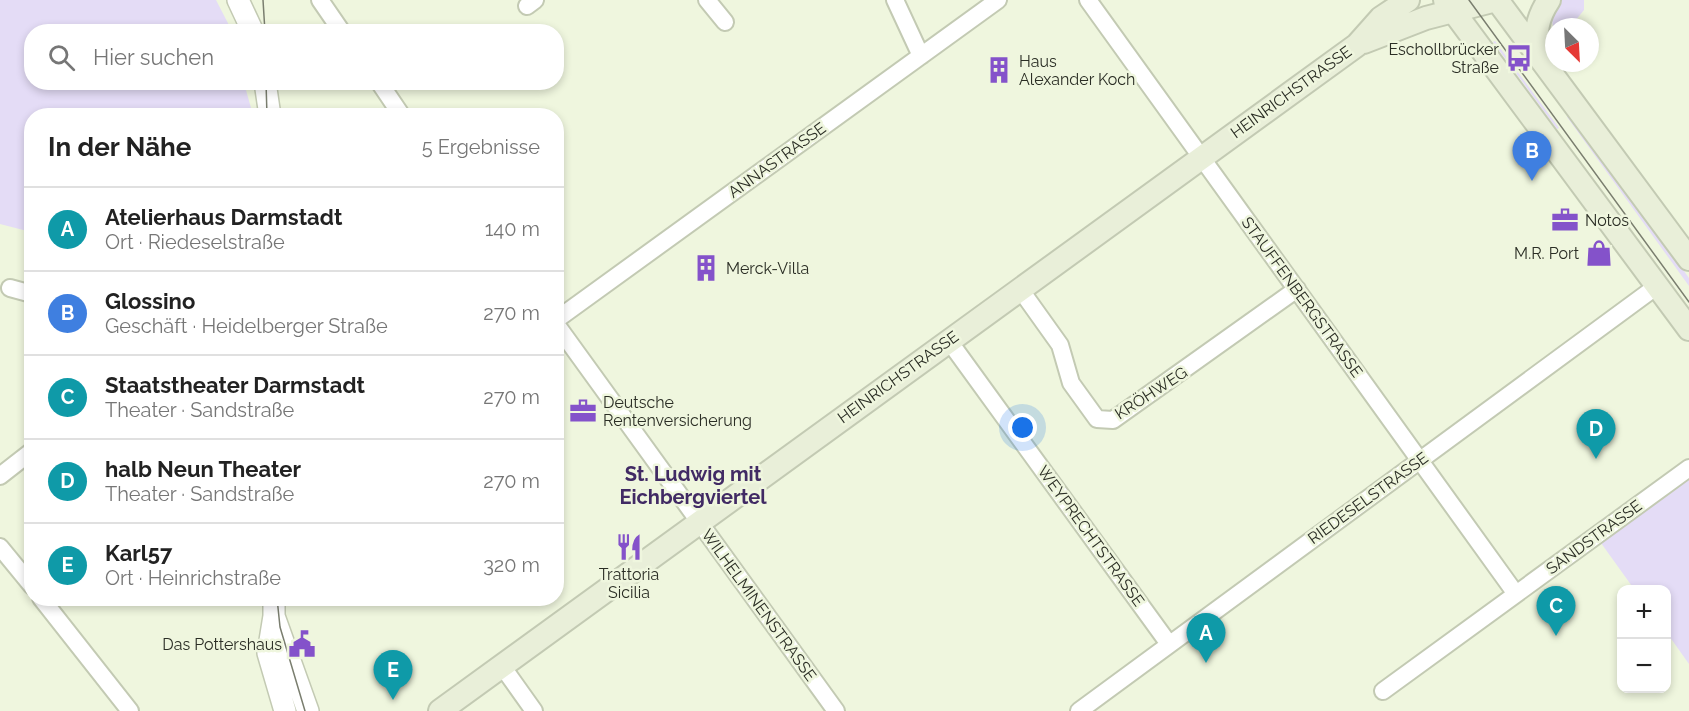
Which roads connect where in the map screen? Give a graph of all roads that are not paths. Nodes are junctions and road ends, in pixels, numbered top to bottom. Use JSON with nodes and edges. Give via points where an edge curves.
{"nodes":[{"id":1,"x":238,"y":0,"type":"edge"},
{"id":2,"x":320,"y":0,"type":"edge"},
{"id":3,"x":707,"y":0,"type":"edge"},
{"id":4,"x":895,"y":0,"type":"edge"},
{"id":5,"x":998,"y":0,"type":"edge"},
{"id":6,"x":1089,"y":0,"type":"edge"},
{"id":7,"x":1408,"y":0,"type":"edge"},
{"id":8,"x":1497,"y":0,"type":"edge"},
{"id":9,"x":1549,"y":0,"type":"edge"},
{"id":10,"x":1450,"y":6,"type":"edge"},
{"id":11,"x":725,"y":22,"type":"dead end"},
{"id":12,"x":249,"y":24,"type":"edge"},
{"id":13,"x":336,"y":24,"type":"edge"},
{"id":14,"x":1357,"y":45,"type":"junction"},
{"id":15,"x":1538,"y":53,"type":"junction"},
{"id":16,"x":921,"y":56,"type":"junction"},
{"id":17,"x":384,"y":90,"type":"edge"},
{"id":18,"x":396,"y":108,"type":"edge"},
{"id":19,"x":1202,"y":157,"type":"junction"},
{"id":20,"x":1689,"y":260,"type":"edge"},
{"id":21,"x":1657,"y":285,"type":"junction"},
{"id":22,"x":10,"y":288,"type":"dead end"},
{"id":23,"x":1020,"y":289,"type":"junction"},
{"id":24,"x":1297,"y":289,"type":"junction"},
{"id":25,"x":24,"y":292,"type":"edge"},
{"id":26,"x":564,"y":316,"type":"edge"},
{"id":27,"x":1689,"y":329,"type":"edge"},
{"id":28,"x":564,"y":333,"type":"edge"},
{"id":29,"x":949,"y":341,"type":"junction"},
{"id":30,"x":24,"y":457,"type":"edge"},
{"id":31,"x":1420,"y":460,"type":"junction"},
{"id":32,"x":1689,"y":468,"type":"edge"},
{"id":33,"x":0,"y":476,"type":"edge"},
{"id":34,"x":699,"y":521,"type":"junction"},
{"id":35,"x":1,"y":550,"type":"edge"},
{"id":36,"x":24,"y":577,"type":"edge"},
{"id":37,"x":1516,"y":594,"type":"junction"},
{"id":38,"x":47,"y":606,"type":"edge"},
{"id":39,"x":274,"y":607,"type":"edge"},
{"id":40,"x":1169,"y":644,"type":"junction"},
{"id":41,"x":502,"y":666,"type":"junction"},
{"id":42,"x":1383,"y":691,"type":"dead end"},
{"id":43,"x":127,"y":710,"type":"edge"},
{"id":44,"x":285,"y":711,"type":"edge"},
{"id":45,"x":308,"y":711,"type":"edge"},
{"id":46,"x":440,"y":711,"type":"edge"},
{"id":47,"x":534,"y":711,"type":"edge"},
{"id":48,"x":836,"y":711,"type":"edge"},
{"id":49,"x":1079,"y":711,"type":"edge"}],
"edges":[{"from":1,"to":12,"type":"street"},
{"from":2,"to":13,"type":"street"},
{"from":3,"to":11,"type":"street"},
{"from":4,"to":16,"type":"street"},
{"from":5,"to":16,"type":"street","name":"ANNASTRASSE"},
{"from":6,"to":19,"type":"street","name":"STAUFFENBERGSTRASSE"},
{"from":7,"to":14,"type":"main road","name":"HEINRICHSTRASSE","via":[[1381,18]]},
{"from":8,"to":10,"type":"main road","name":"HEINRICHSTRASSE"},
{"from":8,"to":15,"type":"main road"},
{"from":9,"to":15,"type":"main road","via":[[1540,13],[1535,32]]},
{"from":10,"to":14,"type":"main road","name":"HEINRICHSTRASSE"},
{"from":10,"to":21,"type":"main road"},
{"from":14,"to":19,"type":"main road","name":"HEINRICHSTRASSE"},
{"from":15,"to":20,"type":"main road"},
{"from":16,"to":26,"type":"street","name":"ANNASTRASSE"},
{"from":17,"to":18,"type":"street"},
{"from":19,"to":23,"type":"main road","name":"HEINRICHSTRASSE"},
{"from":19,"to":24,"type":"street","name":"STAUFFENBERGSTRASSE"},
{"from":21,"to":27,"type":"main road"},
{"from":21,"to":31,"type":"street","name":"RIEDESELSTRASSE"},
{"from":22,"to":25,"type":"street"},
{"from":23,"to":24,"type":"street","name":"KRÖHWEG","via":[[1060,345],[1071,383],[1097,419],[1113,420]]},
{"from":23,"to":29,"type":"main road","name":"HEINRICHSTRASSE"},
{"from":24,"to":31,"type":"street","name":"STAUFFENBERGSTRASSE"},
{"from":28,"to":34,"type":"street","name":"WILHELMINENSTRASSE"},
{"from":29,"to":34,"type":"main road","name":"HEINRICHSTRASSE"},
{"from":29,"to":40,"type":"street","name":"WEYPRECHTSTRASSE"},
{"from":30,"to":33,"type":"street"},
{"from":31,"to":37,"type":"street","name":"STAUFFENBERGSTRASSE"},
{"from":31,"to":40,"type":"street","name":"RIEDESELSTRASSE"},
{"from":32,"to":37,"type":"street","name":"SANDSTRASSE"},
{"from":34,"to":41,"type":"main road","name":"HEINRICHSTRASSE"},
{"from":34,"to":48,"type":"street","name":"WILHELMINENSTRASSE"},
{"from":35,"to":36,"type":"street"},
{"from":37,"to":42,"type":"street","name":"SANDSTRASSE"},
{"from":38,"to":43,"type":"street"},
{"from":39,"to":44,"type":"street","via":[[268,653]]},
{"from":39,"to":45,"type":"street"},
{"from":40,"to":49,"type":"street","name":"RIEDESELSTRASSE"},
{"from":41,"to":46,"type":"main road","name":"HEINRICHSTRASSE"},
{"from":41,"to":47,"type":"street"}]}
